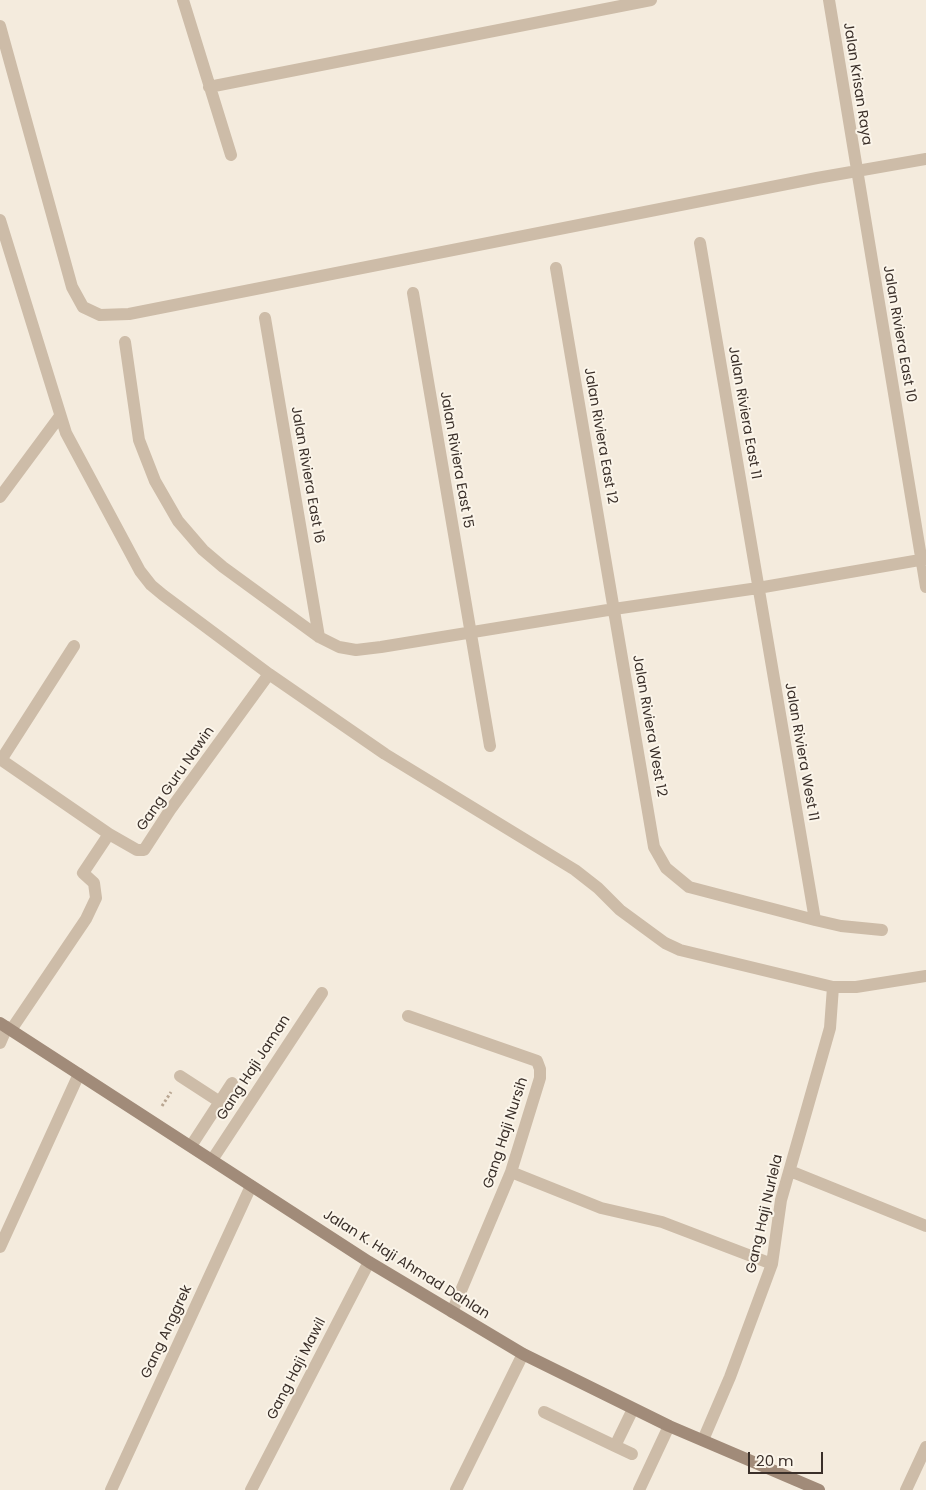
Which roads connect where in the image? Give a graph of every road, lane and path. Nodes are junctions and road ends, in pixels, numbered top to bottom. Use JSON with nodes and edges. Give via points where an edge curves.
{"nodes":[{"id":1,"x":182,"y":0,"type":"edge"},
{"id":2,"x":651,"y":0,"type":"edge"},
{"id":3,"x":829,"y":0,"type":"edge"},
{"id":4,"x":0,"y":26,"type":"edge"},
{"id":5,"x":210,"y":87,"type":"junction"},
{"id":6,"x":231,"y":155,"type":"dead end"},
{"id":7,"x":926,"y":159,"type":"edge"},
{"id":8,"x":856,"y":172,"type":"junction"},
{"id":9,"x":0,"y":220,"type":"edge"},
{"id":10,"x":700,"y":243,"type":"dead end"},
{"id":11,"x":556,"y":268,"type":"dead end"},
{"id":12,"x":413,"y":293,"type":"dead end"},
{"id":13,"x":265,"y":318,"type":"dead end"},
{"id":14,"x":125,"y":342,"type":"dead end"},
{"id":15,"x":60,"y":416,"type":"junction"},
{"id":16,"x":0,"y":497,"type":"edge"},
{"id":17,"x":924,"y":559,"type":"edge"},
{"id":18,"x":926,"y":587,"type":"edge"},
{"id":19,"x":758,"y":588,"type":"junction"},
{"id":20,"x":614,"y":610,"type":"junction"},
{"id":21,"x":470,"y":633,"type":"junction"},
{"id":22,"x":319,"y":637,"type":"junction"},
{"id":23,"x":74,"y":646,"type":"dead end"},
{"id":24,"x":269,"y":674,"type":"junction"},
{"id":25,"x":490,"y":746,"type":"dead end"},
{"id":26,"x":1,"y":760,"type":"edge"},
{"id":27,"x":109,"y":834,"type":"junction"},
{"id":28,"x":814,"y":920,"type":"junction"},
{"id":29,"x":882,"y":930,"type":"dead end"},
{"id":30,"x":926,"y":976,"type":"edge"},
{"id":31,"x":833,"y":987,"type":"junction"},
{"id":32,"x":322,"y":993,"type":"dead end"},
{"id":33,"x":408,"y":1016,"type":"dead end"},
{"id":34,"x":6,"y":1027,"type":"edge"},
{"id":35,"x":0,"y":1043,"type":"edge"},
{"id":36,"x":79,"y":1074,"type":"junction"},
{"id":37,"x":180,"y":1076,"type":"dead end"},
{"id":38,"x":232,"y":1083,"type":"dead end"},
{"id":39,"x":220,"y":1102,"type":"junction"},
{"id":40,"x":191,"y":1146,"type":"junction"},
{"id":41,"x":212,"y":1160,"type":"junction"},
{"id":42,"x":790,"y":1171,"type":"junction"},
{"id":43,"x":511,"y":1172,"type":"junction"},
{"id":44,"x":252,"y":1186,"type":"junction"},
{"id":45,"x":926,"y":1226,"type":"edge"},
{"id":46,"x":0,"y":1247,"type":"edge"},
{"id":47,"x":369,"y":1262,"type":"junction"},
{"id":48,"x":772,"y":1264,"type":"junction"},
{"id":49,"x":452,"y":1312,"type":"junction"},
{"id":50,"x":523,"y":1354,"type":"junction"},
{"id":51,"x":633,"y":1409,"type":"junction"},
{"id":52,"x":544,"y":1412,"type":"dead end"},
{"id":53,"x":669,"y":1426,"type":"junction"},
{"id":54,"x":703,"y":1440,"type":"junction"},
{"id":55,"x":615,"y":1446,"type":"junction"},
{"id":56,"x":926,"y":1447,"type":"edge"},
{"id":57,"x":632,"y":1454,"type":"dead end"},
{"id":58,"x":111,"y":1490,"type":"edge"},
{"id":59,"x":250,"y":1490,"type":"edge"},
{"id":60,"x":456,"y":1490,"type":"edge"},
{"id":61,"x":639,"y":1490,"type":"edge"},
{"id":62,"x":819,"y":1490,"type":"edge"},
{"id":63,"x":906,"y":1490,"type":"edge"}],
"edges":[{"from":1,"to":5,"type":"street"},
{"from":2,"to":5,"type":"street"},
{"from":3,"to":8,"type":"street","name":"Jalan Krisan Raya"},
{"from":4,"to":8,"type":"street","via":[[72,287],[83,307],[100,315],[130,314]]},
{"from":5,"to":6,"type":"street"},
{"from":7,"to":8,"type":"street"},
{"from":8,"to":17,"type":"street","name":"Jalan Riviera East 10"},
{"from":9,"to":15,"type":"street"},
{"from":10,"to":19,"type":"street","name":"Jalan Riviera East 11"},
{"from":11,"to":20,"type":"street","name":"Jalan Riviera East 12"},
{"from":12,"to":21,"type":"street","name":"Jalan Riviera East 15"},
{"from":13,"to":22,"type":"street","name":"Jalan Riviera East 16"},
{"from":14,"to":22,"type":"street","via":[[140,440],[155,481],[178,522],[223,567]]},
{"from":15,"to":16,"type":"street"},
{"from":15,"to":24,"type":"street","via":[[140,571],[151,585]]},
{"from":17,"to":18,"type":"street","name":"Jalan Riviera East 10"},
{"from":17,"to":19,"type":"street"},
{"from":19,"to":20,"type":"street"},
{"from":19,"to":28,"type":"street","name":"Jalan Riviera West 11"},
{"from":20,"to":21,"type":"street"},
{"from":20,"to":28,"type":"street","name":"Jalan Riviera West 12","via":[[654,847],[666,868],[689,887]]},
{"from":21,"to":22,"type":"street","via":[[356,650],[339,647]]},
{"from":21,"to":25,"type":"street","name":"Jalan Riviera East 15"},
{"from":23,"to":26,"type":"street"},
{"from":24,"to":27,"type":"street","name":"Gang Guru Nawin","via":[[144,850],[137,850]]},
{"from":24,"to":31,"type":"street","via":[[385,754],[575,870],[620,910],[665,943],[697,955]]},
{"from":26,"to":27,"type":"street"},
{"from":27,"to":34,"type":"street","via":[[83,873],[94,883],[96,898],[86,919]]},
{"from":28,"to":29,"type":"street"},
{"from":30,"to":31,"type":"street","via":[[856,987]]},
{"from":31,"to":42,"type":"street","name":"Gang Haji Nurlela","via":[[830,1028]]},
{"from":32,"to":41,"type":"street","name":"Gang Haji Jaman"},
{"from":33,"to":43,"type":"street","name":"Gang Haji Nursih","via":[[537,1061],[540,1078]]},
{"from":34,"to":35,"type":"street"},
{"from":34,"to":36,"type":"main road","name":"Jalan K. Haji Ahmad Dahlan"},
{"from":36,"to":40,"type":"main road","name":"Jalan K. Haji Ahmad Dahlan"},
{"from":36,"to":46,"type":"street"},
{"from":37,"to":39,"type":"street"},
{"from":38,"to":39,"type":"street"},
{"from":39,"to":40,"type":"street"},
{"from":40,"to":41,"type":"main road","name":"Jalan K. Haji Ahmad Dahlan"},
{"from":41,"to":44,"type":"main road","name":"Jalan K. Haji Ahmad Dahlan"},
{"from":42,"to":45,"type":"street"},
{"from":42,"to":48,"type":"street","name":"Gang Haji Nurlela","via":[[781,1200]]},
{"from":43,"to":48,"type":"street","via":[[601,1208],[662,1222]]},
{"from":43,"to":49,"type":"street","name":"Gang Haji Nursih"},
{"from":44,"to":47,"type":"main road","name":"Jalan K. Haji Ahmad Dahlan"},
{"from":44,"to":58,"type":"street","name":"Gang Anggrek"},
{"from":47,"to":49,"type":"main road","name":"Jalan K. Haji Ahmad Dahlan"},
{"from":47,"to":59,"type":"street","name":"Gang Haji Mawil"},
{"from":48,"to":54,"type":"street","name":"Gang Haji Nurlela"},
{"from":49,"to":50,"type":"main road","name":"Jalan K. Haji Ahmad Dahlan"},
{"from":50,"to":51,"type":"main road","name":"Jalan K. Haji Ahmad Dahlan"},
{"from":50,"to":60,"type":"street"},
{"from":51,"to":53,"type":"main road","name":"Jalan K. Haji Ahmad Dahlan"},
{"from":51,"to":55,"type":"street"},
{"from":52,"to":55,"type":"street"},
{"from":53,"to":54,"type":"main road","name":"Jalan K. Haji Ahmad Dahlan"},
{"from":53,"to":61,"type":"street"},
{"from":54,"to":62,"type":"main road","name":"Jalan K. Haji Ahmad Dahlan"},
{"from":55,"to":57,"type":"street"},
{"from":56,"to":63,"type":"street"}]}
